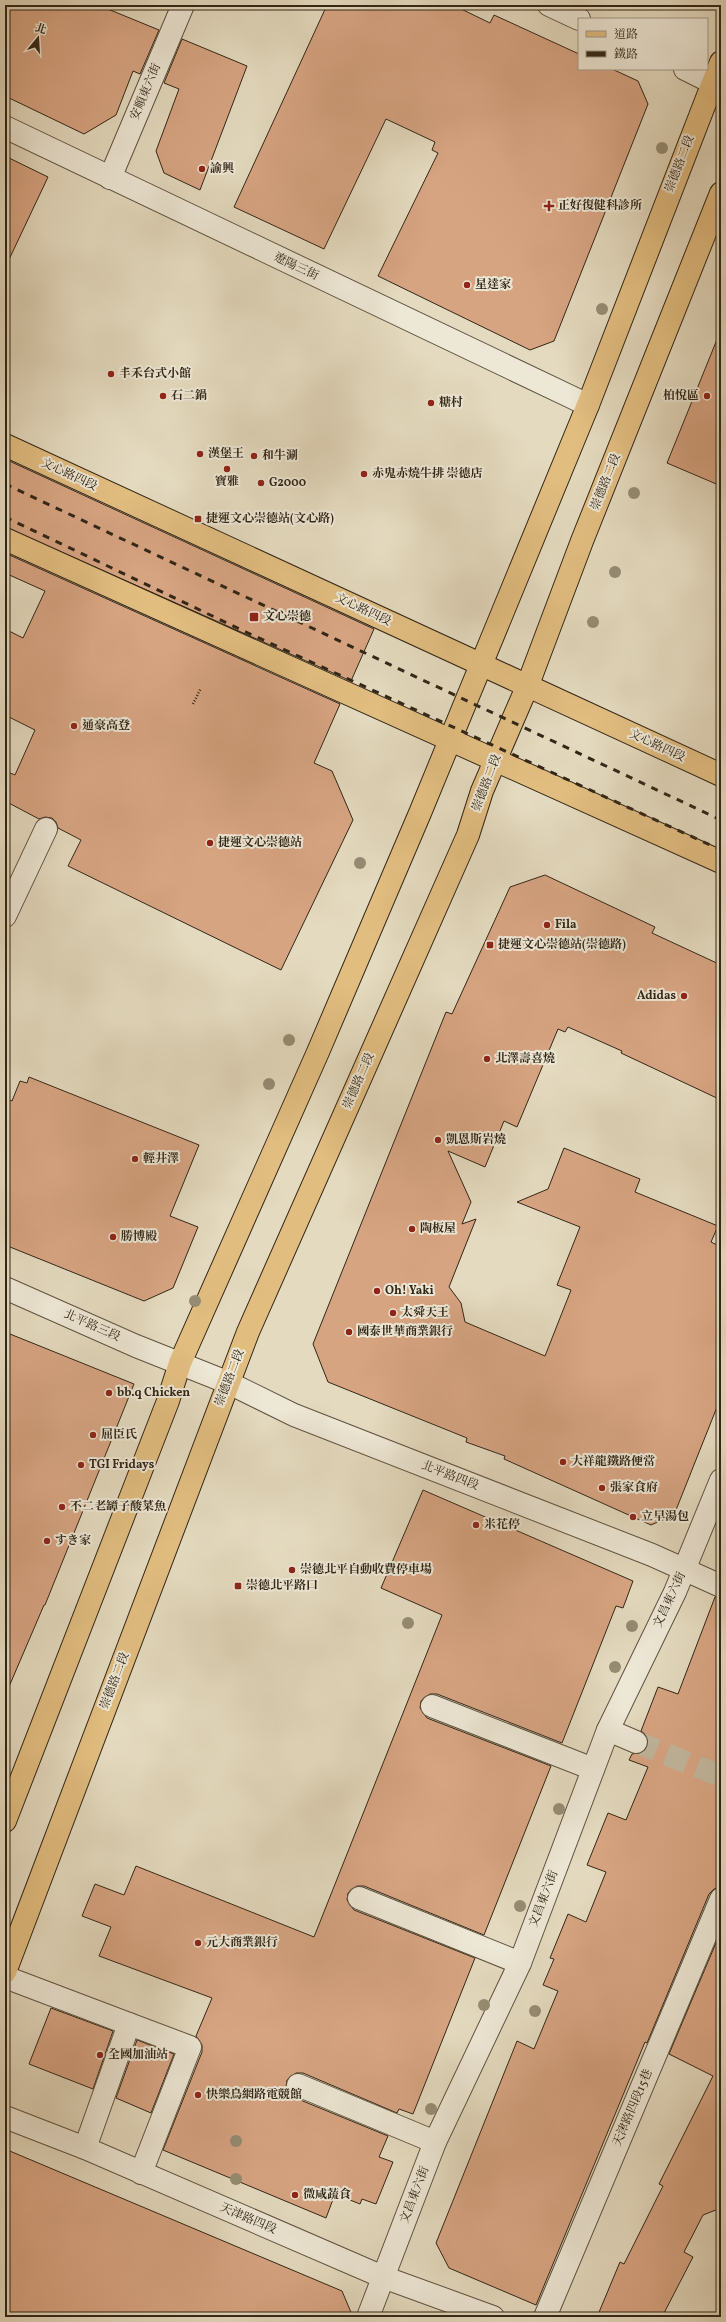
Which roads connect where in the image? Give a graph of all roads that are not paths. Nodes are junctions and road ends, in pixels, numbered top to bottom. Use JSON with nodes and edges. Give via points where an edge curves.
{"nodes":[{"id":1,"x":183,"y":5,"type":"edge"},
{"id":2,"x":548,"y":5,"type":"edge"},
{"id":3,"x":578,"y":19,"type":"edge"},
{"id":4,"x":721,"y":62,"type":"edge"},
{"id":5,"x":687,"y":70,"type":"edge"},
{"id":6,"x":717,"y":84,"type":"edge"},
{"id":7,"x":5,"y":127,"type":"edge"},
{"id":8,"x":110,"y":178,"type":"junction"},
{"id":9,"x":721,"y":193,"type":"edge"},
{"id":10,"x":588,"y":405,"type":"junction"},
{"id":11,"x":5,"y":445,"type":"edge"},
{"id":12,"x":5,"y":539,"type":"edge"},
{"id":13,"x":480,"y":664,"type":"junction"},
{"id":14,"x":527,"y":687,"type":"junction"},
{"id":15,"x":449,"y":738,"type":"junction"},
{"id":16,"x":495,"y":760,"type":"junction"},
{"id":17,"x":721,"y":775,"type":"edge"},
{"id":18,"x":46,"y":828,"type":"dead end"},
{"id":19,"x":721,"y":862,"type":"edge"},
{"id":20,"x":10,"y":895,"type":"edge"},
{"id":21,"x":5,"y":916,"type":"edge"},
{"id":22,"x":5,"y":1288,"type":"edge"},
{"id":23,"x":180,"y":1363,"type":"junction"},
{"id":24,"x":229,"y":1383,"type":"junction"},
{"id":25,"x":721,"y":1480,"type":"edge"},
{"id":26,"x":685,"y":1569,"type":"junction"},
{"id":27,"x":721,"y":1586,"type":"edge"},
{"id":28,"x":432,"y":1706,"type":"dead end"},
{"id":29,"x":608,"y":1730,"type":"junction"},
{"id":30,"x":636,"y":1742,"type":"tunnel mouth"},
{"id":31,"x":593,"y":1769,"type":"junction"},
{"id":32,"x":5,"y":1821,"type":"edge"},
{"id":33,"x":359,"y":1898,"type":"dead end"},
{"id":34,"x":721,"y":1899,"type":"edge"},
{"id":35,"x":520,"y":1963,"type":"junction"},
{"id":36,"x":5,"y":1972,"type":"edge"},
{"id":37,"x":5,"y":1977,"type":"edge"},
{"id":38,"x":129,"y":2024,"type":"junction"},
{"id":39,"x":298,"y":2085,"type":"dead end"},
{"id":40,"x":5,"y":2117,"type":"edge"},
{"id":41,"x":435,"y":2142,"type":"junction"},
{"id":42,"x":85,"y":2148,"type":"junction"},
{"id":43,"x":141,"y":2173,"type":"junction"},
{"id":44,"x":383,"y":2277,"type":"junction"},
{"id":45,"x":368,"y":2317,"type":"edge"},
{"id":46,"x":493,"y":2317,"type":"edge"},
{"id":47,"x":545,"y":2317,"type":"edge"}],
"edges":[{"from":1,"to":8,"type":"street","name":"安順東六街"},
{"from":2,"to":3,"type":"street"},
{"from":4,"to":6,"type":"main road","name":"崇德路二段"},
{"from":5,"to":6,"type":"street"},
{"from":6,"to":10,"type":"main road","name":"崇德路二段"},
{"from":7,"to":8,"type":"street","name":"遼陽三街"},
{"from":8,"to":10,"type":"street","name":"遼陽三街"},
{"from":9,"to":14,"type":"main road","name":"崇德路二段"},
{"from":10,"to":13,"type":"main road","name":"崇德路二段"},
{"from":11,"to":13,"type":"main road","name":"文心路四段"},
{"from":12,"to":15,"type":"main road"},
{"from":13,"to":14,"type":"main road","name":"文心路四段"},
{"from":13,"to":15,"type":"main road","name":"崇德路二段"},
{"from":14,"to":16,"type":"main road","name":"崇德路二段"},
{"from":14,"to":17,"type":"main road","name":"文心路四段"},
{"from":15,"to":16,"type":"main road"},
{"from":15,"to":23,"type":"main road","name":"崇德路二段","via":[[420,813],[318,1052]]},
{"from":16,"to":19,"type":"main road"},
{"from":16,"to":24,"type":"main road","name":"崇德路二段","via":[[468,835],[248,1332]]},
{"from":18,"to":20,"type":"street"},
{"from":20,"to":21,"type":"street"},
{"from":22,"to":23,"type":"street","name":"北平路三段"},
{"from":23,"to":24,"type":"street","name":"北平路四段"},
{"from":23,"to":32,"type":"main road","name":"崇德路二段","via":[[168,1401]]},
{"from":24,"to":26,"type":"street","name":"北平路四段","via":[[294,1415]]},
{"from":24,"to":36,"type":"main road","name":"崇德路二段"},
{"from":25,"to":26,"type":"street","name":"文昌東六街"},
{"from":26,"to":27,"type":"street","name":"北平路四段"},
{"from":26,"to":29,"type":"street","name":"文昌東六街"},
{"from":28,"to":31,"type":"street"},
{"from":29,"to":30,"type":"street"},
{"from":29,"to":31,"type":"street","name":"文昌東六街"},
{"from":31,"to":35,"type":"street","name":"文昌東六街"},
{"from":33,"to":35,"type":"street"},
{"from":34,"to":47,"type":"street","name":"天津路四段15巷"},
{"from":35,"to":41,"type":"street","name":"文昌東六街"},
{"from":37,"to":38,"type":"street"},
{"from":38,"to":42,"type":"street"},
{"from":38,"to":43,"type":"street","via":[[190,2047]]},
{"from":39,"to":41,"type":"street"},
{"from":40,"to":42,"type":"street","name":"天津路四段"},
{"from":41,"to":44,"type":"street","name":"文昌東六街"},
{"from":42,"to":43,"type":"street","name":"天津路四段"},
{"from":43,"to":44,"type":"street","name":"天津路四段"},
{"from":44,"to":45,"type":"street","name":"文昌東六街"},
{"from":44,"to":46,"type":"street","name":"天津路四段"}]}
